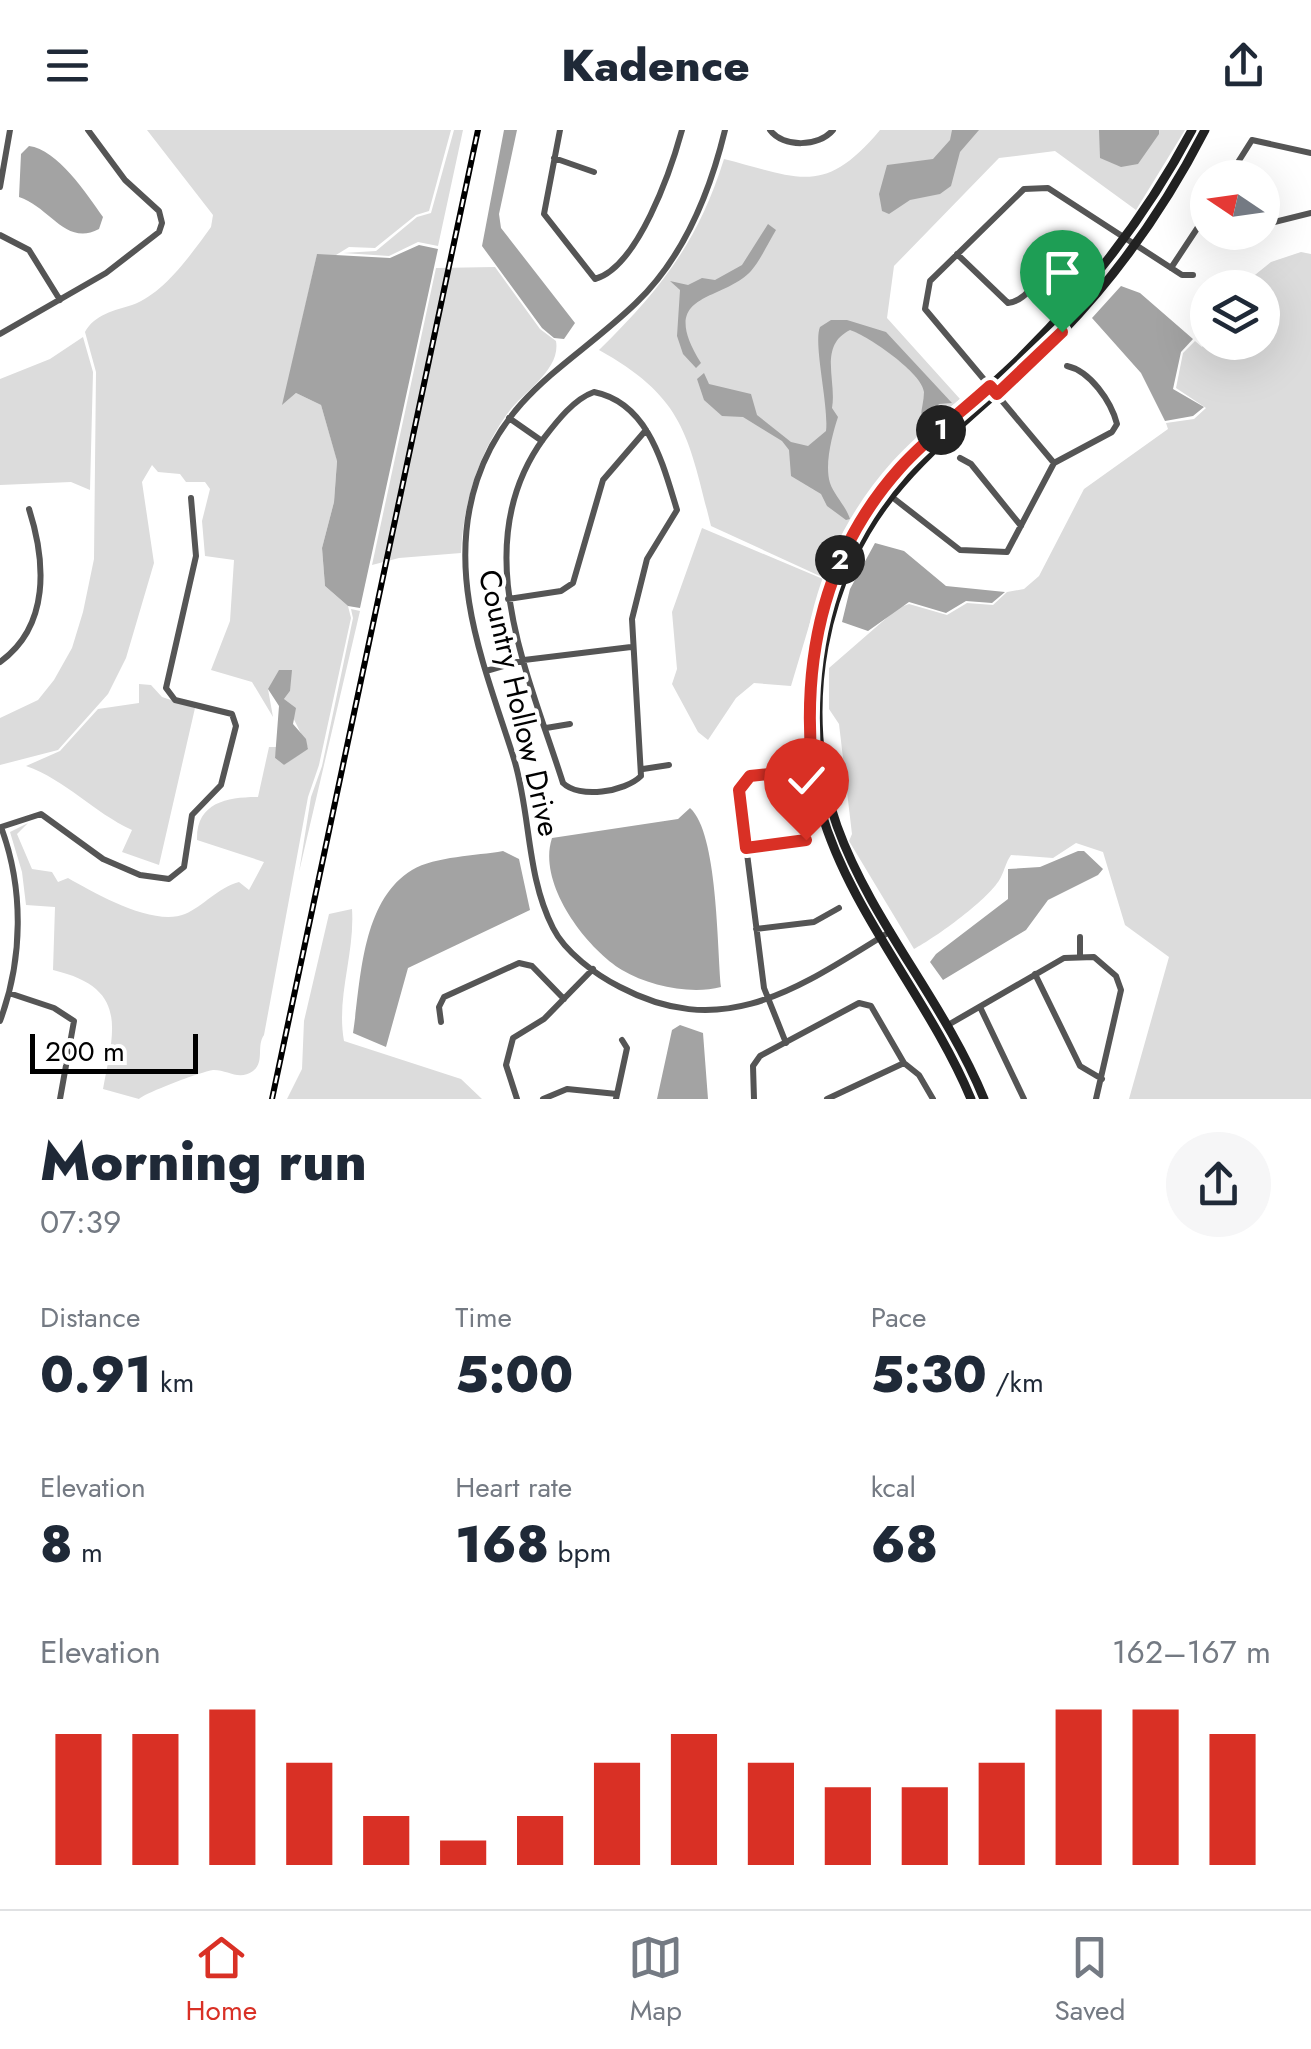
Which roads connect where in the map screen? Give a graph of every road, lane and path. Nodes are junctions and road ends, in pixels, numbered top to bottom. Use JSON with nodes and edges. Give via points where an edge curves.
{"nodes":[{"id":1,"x":10,"y":130,"type":"edge"},
{"id":2,"x":88,"y":130,"type":"edge"},
{"id":3,"x":560,"y":130,"type":"edge"},
{"id":4,"x":682,"y":130,"type":"edge"},
{"id":5,"x":722,"y":130,"type":"edge"},
{"id":6,"x":770,"y":130,"type":"edge"},
{"id":7,"x":833,"y":130,"type":"edge"},
{"id":8,"x":1192,"y":130,"type":"edge"},
{"id":9,"x":1205,"y":130,"type":"edge"},
{"id":10,"x":1311,"y":153,"type":"edge"},
{"id":11,"x":554,"y":158,"type":"junction"},
{"id":12,"x":1239,"y":160,"type":"edge"},
{"id":13,"x":594,"y":172,"type":"dead end"},
{"id":14,"x":0,"y":187,"type":"edge"},
{"id":15,"x":1311,"y":214,"type":"edge"},
{"id":16,"x":1280,"y":222,"type":"edge"},
{"id":17,"x":0,"y":235,"type":"edge"},
{"id":18,"x":1190,"y":239,"type":"edge"},
{"id":19,"x":1130,"y":241,"type":"junction"},
{"id":20,"x":957,"y":254,"type":"junction"},
{"id":21,"x":1042,"y":266,"type":"dead end"},
{"id":22,"x":1171,"y":268,"type":"junction"},
{"id":23,"x":1190,"y":274,"type":"edge"},
{"id":24,"x":60,"y":300,"type":"junction"},
{"id":25,"x":0,"y":334,"type":"edge"},
{"id":26,"x":1067,"y":366,"type":"dead end"},
{"id":27,"x":994,"y":390,"type":"junction"},
{"id":28,"x":509,"y":418,"type":"junction"},
{"id":29,"x":646,"y":430,"type":"junction"},
{"id":30,"x":542,"y":441,"type":"junction"},
{"id":31,"x":960,"y":458,"type":"dead end"},
{"id":32,"x":1054,"y":463,"type":"junction"},
{"id":33,"x":890,"y":497,"type":"junction"},
{"id":34,"x":191,"y":498,"type":"dead end"},
{"id":35,"x":29,"y":509,"type":"dead end"},
{"id":36,"x":1021,"y":526,"type":"junction"},
{"id":37,"x":508,"y":599,"type":"junction"},
{"id":38,"x":631,"y":647,"type":"junction"},
{"id":39,"x":524,"y":660,"type":"junction"},
{"id":40,"x":0,"y":662,"type":"edge"},
{"id":41,"x":486,"y":671,"type":"junction"},
{"id":42,"x":570,"y":724,"type":"dead end"},
{"id":43,"x":546,"y":728,"type":"junction"},
{"id":44,"x":669,"y":765,"type":"dead end"},
{"id":45,"x":643,"y":769,"type":"junction"},
{"id":46,"x":813,"y":776,"type":"junction"},
{"id":47,"x":1,"y":826,"type":"edge"},
{"id":48,"x":806,"y":840,"type":"dead end"},
{"id":49,"x":746,"y":848,"type":"junction"},
{"id":50,"x":838,"y":908,"type":"dead end"},
{"id":51,"x":756,"y":929,"type":"junction"},
{"id":52,"x":887,"y":934,"type":"junction"},
{"id":53,"x":1080,"y":937,"type":"dead end"},
{"id":54,"x":1080,"y":955,"type":"junction"},
{"id":55,"x":593,"y":969,"type":"junction"},
{"id":56,"x":1035,"y":974,"type":"junction"},
{"id":57,"x":9,"y":993,"type":"junction"},
{"id":58,"x":564,"y":999,"type":"junction"},
{"id":59,"x":767,"y":1001,"type":"junction"},
{"id":60,"x":980,"y":1007,"type":"junction"},
{"id":61,"x":0,"y":1022,"type":"edge"},
{"id":62,"x":441,"y":1022,"type":"dead end"},
{"id":63,"x":948,"y":1025,"type":"junction"},
{"id":64,"x":622,"y":1040,"type":"dead end"},
{"id":65,"x":786,"y":1043,"type":"junction"},
{"id":66,"x":904,"y":1063,"type":"junction"},
{"id":67,"x":1102,"y":1079,"type":"junction"},
{"id":68,"x":616,"y":1096,"type":"edge"},
{"id":69,"x":60,"y":1099,"type":"edge"},
{"id":70,"x":517,"y":1099,"type":"edge"},
{"id":71,"x":543,"y":1099,"type":"edge"},
{"id":72,"x":754,"y":1099,"type":"edge"},
{"id":73,"x":828,"y":1099,"type":"edge"},
{"id":74,"x":933,"y":1099,"type":"edge"},
{"id":75,"x":971,"y":1099,"type":"edge"},
{"id":76,"x":984,"y":1099,"type":"edge"},
{"id":77,"x":1024,"y":1099,"type":"edge"},
{"id":78,"x":1096,"y":1099,"type":"edge"}],
"edges":[{"from":1,"to":14,"type":"street"},
{"from":2,"to":24,"type":"street","via":[[162,223],[132,254]]},
{"from":3,"to":11,"type":"street"},
{"from":4,"to":11,"type":"street","via":[[653,211],[627,251],[595,279],[544,214]]},
{"from":5,"to":28,"type":"street","name":"Country Hollow Drive","via":[[706,196],[661,274],[613,324],[547,374]]},
{"from":6,"to":7,"type":"street","via":[[802,143]]},
{"from":8,"to":19,"type":"street"},
{"from":9,"to":19,"type":"street"},
{"from":10,"to":12,"type":"street","via":[[1252,140]]},
{"from":11,"to":13,"type":"street"},
{"from":15,"to":16,"type":"street"},
{"from":17,"to":24,"type":"street","via":[[29,250]]},
{"from":18,"to":22,"type":"street"},
{"from":19,"to":20,"type":"street","via":[[1048,188],[1024,189]]},
{"from":19,"to":22,"type":"street"},
{"from":19,"to":27,"type":"street"},
{"from":20,"to":21,"type":"street","via":[[1008,303],[1038,280]]},
{"from":20,"to":27,"type":"street","via":[[930,281],[926,309]]},
{"from":22,"to":23,"type":"street"},
{"from":24,"to":25,"type":"street"},
{"from":26,"to":32,"type":"street","via":[[1081,369],[1117,424]]},
{"from":27,"to":32,"type":"street"},
{"from":27,"to":33,"type":"street"},
{"from":27,"to":46,"type":"street","via":[[900,468],[841,557],[810,655],[806,715]]},
{"from":28,"to":30,"type":"street"},
{"from":28,"to":41,"type":"street","name":"Country Hollow Drive","via":[[477,481],[465,535],[468,607]]},
{"from":29,"to":30,"type":"street","via":[[629,411],[594,392]]},
{"from":29,"to":37,"type":"street","via":[[603,480],[573,584]]},
{"from":29,"to":38,"type":"street","via":[[677,510],[648,559]]},
{"from":30,"to":37,"type":"street","via":[[508,518]]},
{"from":31,"to":36,"type":"street"},
{"from":32,"to":36,"type":"street"},
{"from":33,"to":36,"type":"street","via":[[966,552],[1007,552]]},
{"from":33,"to":52,"type":"street","via":[[839,592],[822,656],[818,710],[837,824]]},
{"from":34,"to":47,"type":"street","via":[[196,556],[166,688],[175,700],[232,714],[236,726],[222,784],[188,823],[184,867],[169,879],[140,875],[103,859],[41,814]]},
{"from":35,"to":40,"type":"street","via":[[40,542],[41,589],[34,622],[17,650]]},
{"from":37,"to":39,"type":"street"},
{"from":38,"to":39,"type":"street"},
{"from":38,"to":45,"type":"street"},
{"from":39,"to":41,"type":"street"},
{"from":39,"to":43,"type":"street"},
{"from":41,"to":55,"type":"street","name":"Country Hollow Drive","via":[[518,774],[534,879],[554,930]]},
{"from":42,"to":43,"type":"street"},
{"from":43,"to":45,"type":"street","via":[[572,792],[627,785]]},
{"from":44,"to":45,"type":"street"},
{"from":46,"to":49,"type":"street","via":[[799,771],[742,781]]},
{"from":46,"to":52,"type":"street","via":[[838,857]]},
{"from":47,"to":57,"type":"street","via":[[17,892]]},
{"from":48,"to":49,"type":"street"},
{"from":49,"to":51,"type":"street"},
{"from":50,"to":51,"type":"street","via":[[814,922]]},
{"from":51,"to":59,"type":"street"},
{"from":52,"to":59,"type":"street","name":"Country Hollow Drive"},
{"from":52,"to":63,"type":"street"},
{"from":52,"to":75,"type":"street"},
{"from":53,"to":54,"type":"street"},
{"from":54,"to":56,"type":"street"},
{"from":54,"to":67,"type":"street","via":[[1106,965],[1121,990]]},
{"from":55,"to":58,"type":"street"},
{"from":55,"to":59,"type":"street","name":"Country Hollow Drive","via":[[653,1002],[689,1010]]},
{"from":56,"to":60,"type":"street"},
{"from":56,"to":67,"type":"street","via":[[1080,1066]]},
{"from":57,"to":61,"type":"street"},
{"from":57,"to":69,"type":"street","via":[[74,1021]]},
{"from":58,"to":62,"type":"street","via":[[532,966],[519,963],[444,998]]},
{"from":58,"to":70,"type":"street","via":[[514,1038],[506,1065]]},
{"from":59,"to":65,"type":"street"},
{"from":60,"to":63,"type":"street"},
{"from":60,"to":77,"type":"street"},
{"from":63,"to":76,"type":"street"},
{"from":64,"to":68,"type":"street","via":[[628,1048]]},
{"from":65,"to":66,"type":"street","via":[[866,1003]]},
{"from":65,"to":72,"type":"street","via":[[752,1066]]},
{"from":66,"to":73,"type":"street"},
{"from":66,"to":74,"type":"street"},
{"from":67,"to":78,"type":"street"},
{"from":68,"to":71,"type":"street","via":[[567,1088]]}]}
